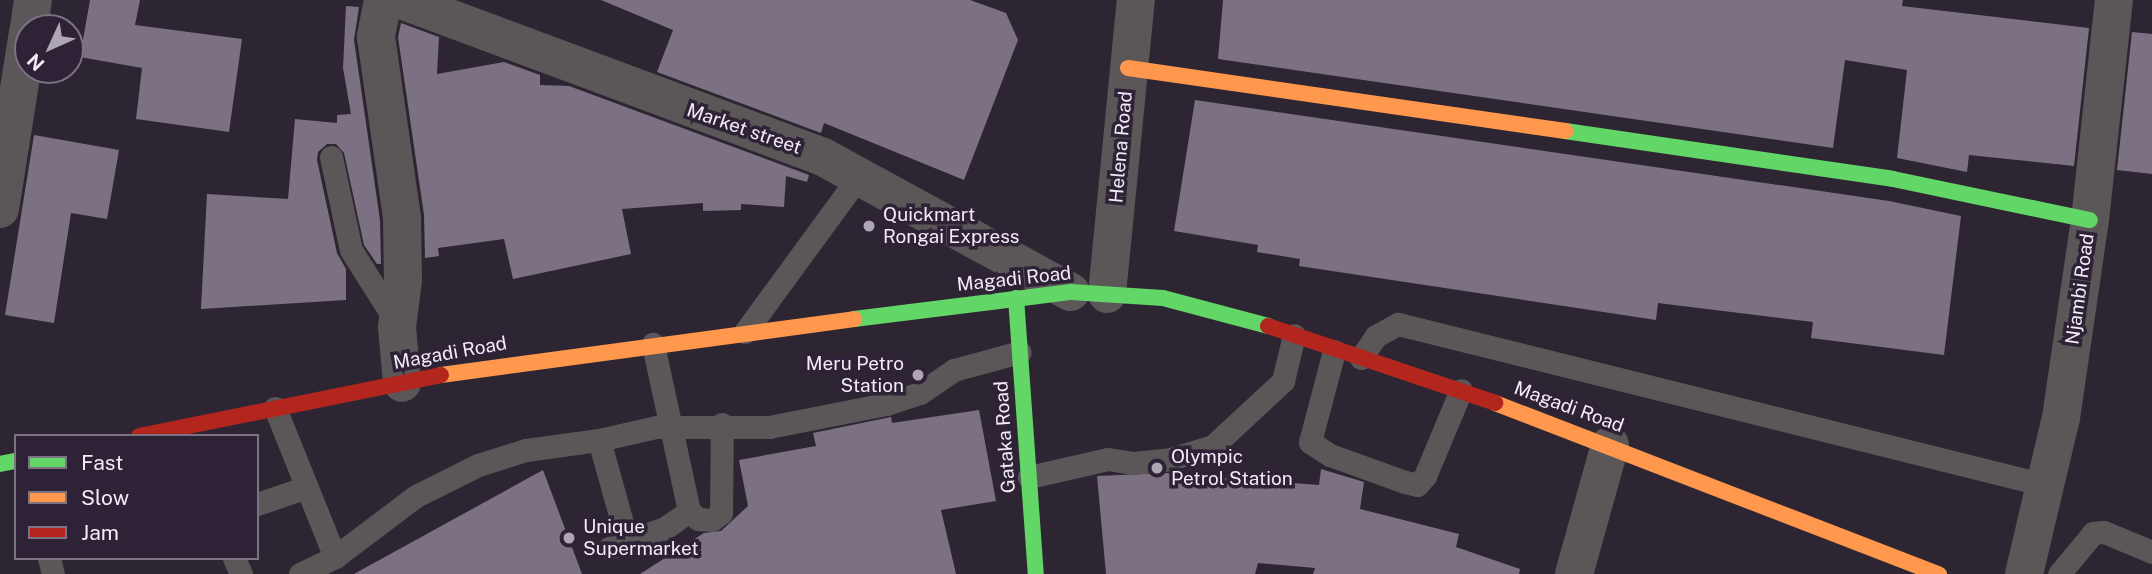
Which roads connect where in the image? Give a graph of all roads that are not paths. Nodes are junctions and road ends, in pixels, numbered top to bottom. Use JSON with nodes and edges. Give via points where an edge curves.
{"nodes":[{"id":1,"x":383,"y":0,"type":"edge"},
{"id":2,"x":401,"y":0,"type":"edge"},
{"id":3,"x":1136,"y":0,"type":"edge"},
{"id":4,"x":2114,"y":0,"type":"edge"},
{"id":5,"x":1128,"y":68,"type":"junction"},
{"id":6,"x":20,"y":84,"type":"edge"},
{"id":7,"x":331,"y":157,"type":"dead end"},
{"id":8,"x":859,"y":176,"type":"junction"},
{"id":9,"x":0,"y":209,"type":"edge"},
{"id":10,"x":2090,"y":220,"type":"junction"},
{"id":11,"x":1089,"y":293,"type":"junction"},
{"id":12,"x":1016,"y":298,"type":"junction"},
{"id":13,"x":397,"y":323,"type":"junction"},
{"id":14,"x":745,"y":332,"type":"junction"},
{"id":15,"x":1294,"y":335,"type":"junction"},
{"id":16,"x":653,"y":344,"type":"junction"},
{"id":17,"x":1334,"y":351,"type":"junction"},
{"id":18,"x":1020,"y":352,"type":"junction"},
{"id":19,"x":1361,"y":358,"type":"junction"},
{"id":20,"x":402,"y":383,"type":"junction"},
{"id":21,"x":1461,"y":390,"type":"junction"},
{"id":22,"x":275,"y":408,"type":"junction"},
{"id":23,"x":722,"y":424,"type":"junction"},
{"id":24,"x":667,"y":426,"type":"junction"},
{"id":25,"x":149,"y":434,"type":"edge"},
{"id":26,"x":599,"y":440,"type":"junction"},
{"id":27,"x":1610,"y":445,"type":"junction"},
{"id":28,"x":1029,"y":477,"type":"junction"},
{"id":29,"x":2045,"y":485,"type":"junction"},
{"id":30,"x":303,"y":488,"type":"junction"},
{"id":31,"x":259,"y":503,"type":"edge"},
{"id":32,"x":689,"y":511,"type":"junction"},
{"id":33,"x":633,"y":539,"type":"junction"},
{"id":34,"x":609,"y":548,"type":"dead end"},
{"id":35,"x":2152,"y":552,"type":"edge"},
{"id":36,"x":335,"y":557,"type":"junction"},
{"id":37,"x":300,"y":574,"type":"edge"},
{"id":38,"x":1036,"y":574,"type":"edge"},
{"id":39,"x":1574,"y":574,"type":"edge"},
{"id":40,"x":1939,"y":574,"type":"edge"},
{"id":41,"x":2024,"y":574,"type":"edge"},
{"id":42,"x":2059,"y":574,"type":"edge"}],
"edges":[{"from":1,"to":13,"type":"street","via":[[376,37],[402,218],[403,280]]},
{"from":2,"to":8,"type":"street","name":"Market street","via":[[823,157]]},
{"from":3,"to":5,"type":"street","name":"Helena Road"},
{"from":4,"to":10,"type":"street","name":"Njambi Road"},
{"from":5,"to":10,"type":"main road","via":[[1893,178]]},
{"from":5,"to":11,"type":"street","name":"Helena Road"},
{"from":6,"to":9,"type":"street"},
{"from":7,"to":13,"type":"lane","via":[[351,250]]},
{"from":8,"to":11,"type":"street","name":"Market street"},
{"from":8,"to":14,"type":"lane"},
{"from":10,"to":29,"type":"street","name":"Njambi Road","via":[[2061,418]]},
{"from":11,"to":12,"type":"main road","name":"Magadi Road"},
{"from":11,"to":15,"type":"main road","name":"Magadi Road","via":[[1163,298]]},
{"from":12,"to":14,"type":"main road","name":"Magadi Road"},
{"from":12,"to":18,"type":"main road","name":"Gataka Road"},
{"from":13,"to":20,"type":"street"},
{"from":14,"to":16,"type":"main road","name":"Magadi Road"},
{"from":15,"to":17,"type":"main road","name":"Magadi Road"},
{"from":15,"to":28,"type":"lane","via":[[1283,381],[1213,446],[1170,459],[1134,463],[1108,459]]},
{"from":16,"to":20,"type":"main road","name":"Magadi Road","via":[[488,365]]},
{"from":16,"to":24,"type":"lane"},
{"from":17,"to":19,"type":"main road","name":"Magadi Road"},
{"from":17,"to":21,"type":"lane","via":[[1310,442],[1330,455],[1405,482],[1417,485],[1425,476]]},
{"from":18,"to":23,"type":"lane","via":[[954,370],[920,393],[886,404],[769,427]]},
{"from":18,"to":28,"type":"main road","name":"Gataka Road"},
{"from":19,"to":21,"type":"main road","name":"Magadi Road"},
{"from":19,"to":29,"type":"lane","via":[[1376,336],[1398,324]]},
{"from":20,"to":22,"type":"main road","name":"Magadi Road"},
{"from":21,"to":27,"type":"main road","name":"Magadi Road"},
{"from":22,"to":25,"type":"main road","name":"Magadi Road"},
{"from":22,"to":30,"type":"lane"},
{"from":23,"to":24,"type":"lane"},
{"from":23,"to":32,"type":"lane","via":[[721,513],[712,520],[698,519]]},
{"from":24,"to":26,"type":"lane"},
{"from":24,"to":32,"type":"lane"},
{"from":26,"to":33,"type":"lane","via":[[623,526]]},
{"from":26,"to":36,"type":"lane","via":[[526,450],[478,465],[416,496]]},
{"from":27,"to":39,"type":"street"},
{"from":27,"to":40,"type":"main road","name":"Magadi Road"},
{"from":28,"to":38,"type":"main road","name":"Gataka Road"},
{"from":29,"to":41,"type":"street","name":"Njambi Road"},
{"from":30,"to":31,"type":"lane"},
{"from":30,"to":36,"type":"lane"},
{"from":32,"to":33,"type":"lane","via":[[664,528]]},
{"from":33,"to":34,"type":"lane"},
{"from":35,"to":42,"type":"lane","via":[[2104,532],[2093,533]]},
{"from":36,"to":37,"type":"lane"}]}
